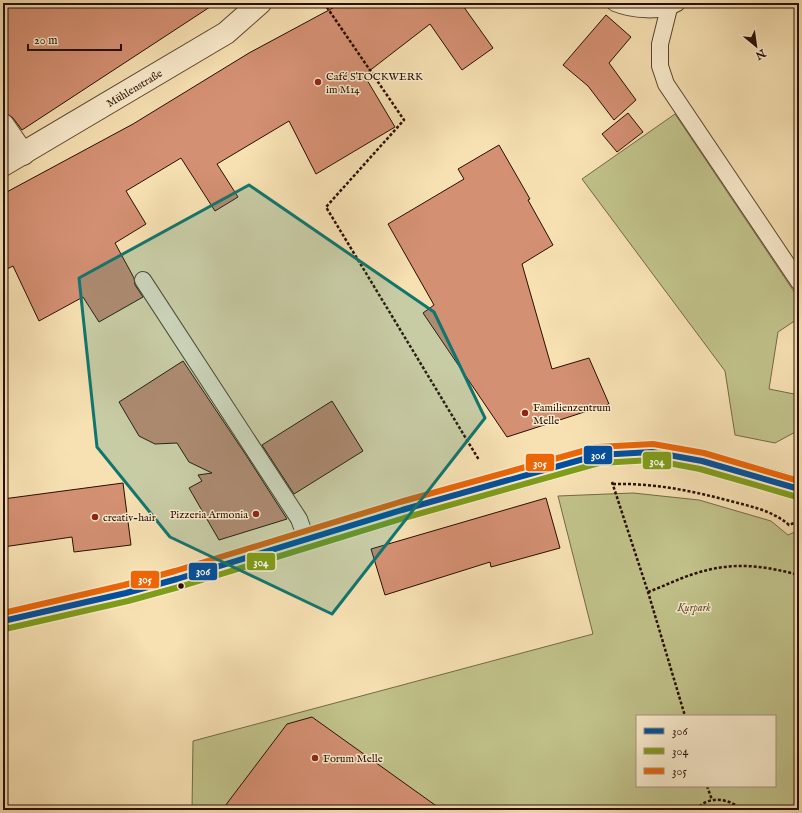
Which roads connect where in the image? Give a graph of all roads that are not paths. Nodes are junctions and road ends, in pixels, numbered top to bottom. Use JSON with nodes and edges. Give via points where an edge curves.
{"nodes":[{"id":1,"x":260,"y":3,"type":"edge"},
{"id":2,"x":615,"y":3,"type":"edge"},
{"id":3,"x":673,"y":5,"type":"edge"},
{"id":4,"x":3,"y":125,"type":"edge"},
{"id":5,"x":23,"y":154,"type":"junction"},
{"id":6,"x":3,"y":165,"type":"edge"},
{"id":7,"x":144,"y":280,"type":"dead end"},
{"id":8,"x":799,"y":282,"type":"edge"},
{"id":9,"x":799,"y":489,"type":"edge"},
{"id":10,"x":307,"y":541,"type":"junction"},
{"id":11,"x":3,"y":621,"type":"edge"}],
"edges":[{"from":1,"to":5,"type":"street","name":"Mühlenstraße","via":[[226,33]]},
{"from":2,"to":3,"type":"lane","via":[[621,6],[652,9]]},
{"from":3,"to":8,"type":"lane","via":[[660,44],[660,66],[666,84]]},
{"from":4,"to":5,"type":"street"},
{"from":5,"to":6,"type":"street","name":"Mühlenstraße"},
{"from":7,"to":10,"type":"lane","via":[[299,519]]},
{"from":9,"to":10,"type":"street","via":[[702,461],[659,453],[598,455],[402,510]]},
{"from":10,"to":11,"type":"street","via":[[126,593]]}]}
